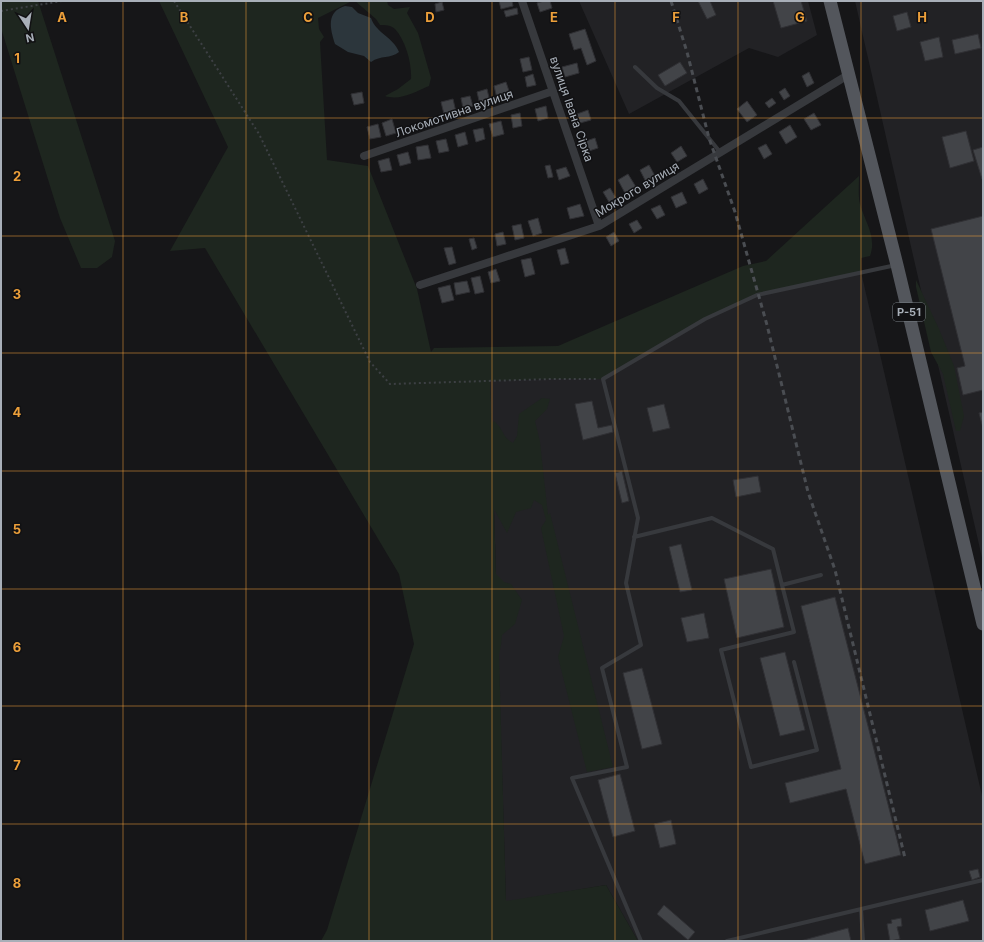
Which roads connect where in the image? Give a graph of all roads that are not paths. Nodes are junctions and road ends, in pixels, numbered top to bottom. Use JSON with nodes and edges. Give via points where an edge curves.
{"nodes":[{"id":1,"x":522,"y":1,"type":"edge"},
{"id":2,"x":830,"y":1,"type":"edge"},
{"id":3,"x":634,"y":67,"type":"dead end"},
{"id":4,"x":848,"y":76,"type":"junction"},
{"id":5,"x":552,"y":91,"type":"junction"},
{"id":6,"x":720,"y":153,"type":"junction"},
{"id":7,"x":364,"y":156,"type":"dead end"},
{"id":8,"x":599,"y":226,"type":"junction"},
{"id":9,"x":898,"y":265,"type":"junction"},
{"id":10,"x":420,"y":285,"type":"dead end"},
{"id":11,"x":634,"y":537,"type":"junction"},
{"id":12,"x":820,"y":575,"type":"dead end"},
{"id":13,"x":782,"y":586,"type":"junction"},
{"id":14,"x":983,"y":624,"type":"edge"},
{"id":15,"x":794,"y":662,"type":"dead end"},
{"id":16,"x":983,"y":880,"type":"edge"},
{"id":17,"x":861,"y":909,"type":"junction"},
{"id":18,"x":641,"y":941,"type":"edge"},
{"id":19,"x":727,"y":941,"type":"edge"},
{"id":20,"x":863,"y":941,"type":"edge"}],
"edges":[{"from":1,"to":5,"type":"street","name":"вулиця Івана Сірка"},
{"from":2,"to":4,"type":"main road","number":"Р-51"},
{"from":3,"to":6,"type":"lane","via":[[657,88],[679,101]]},
{"from":4,"to":6,"type":"street","name":"Мокрого вулиця"},
{"from":4,"to":9,"type":"main road","number":"Р-51"},
{"from":5,"to":7,"type":"street","name":"Локомотивна вулиця"},
{"from":5,"to":8,"type":"street","name":"вулиця Івана Сірка"},
{"from":6,"to":8,"type":"street","name":"Мокрого вулиця"},
{"from":8,"to":10,"type":"street","name":"Мокрого вулиця"},
{"from":9,"to":11,"type":"lane","via":[[757,295],[705,319],[603,379],[638,518]]},
{"from":9,"to":14,"type":"main road","number":"Р-51"},
{"from":11,"to":13,"type":"lane","via":[[712,518],[773,549]]},
{"from":11,"to":18,"type":"lane","via":[[626,583],[641,645],[602,668],[627,767],[572,778]]},
{"from":12,"to":13,"type":"lane"},
{"from":13,"to":15,"type":"lane","via":[[794,632],[721,650],[751,767],[817,750]]},
{"from":16,"to":17,"type":"lane"},
{"from":17,"to":19,"type":"lane"},
{"from":17,"to":20,"type":"lane"}]}
